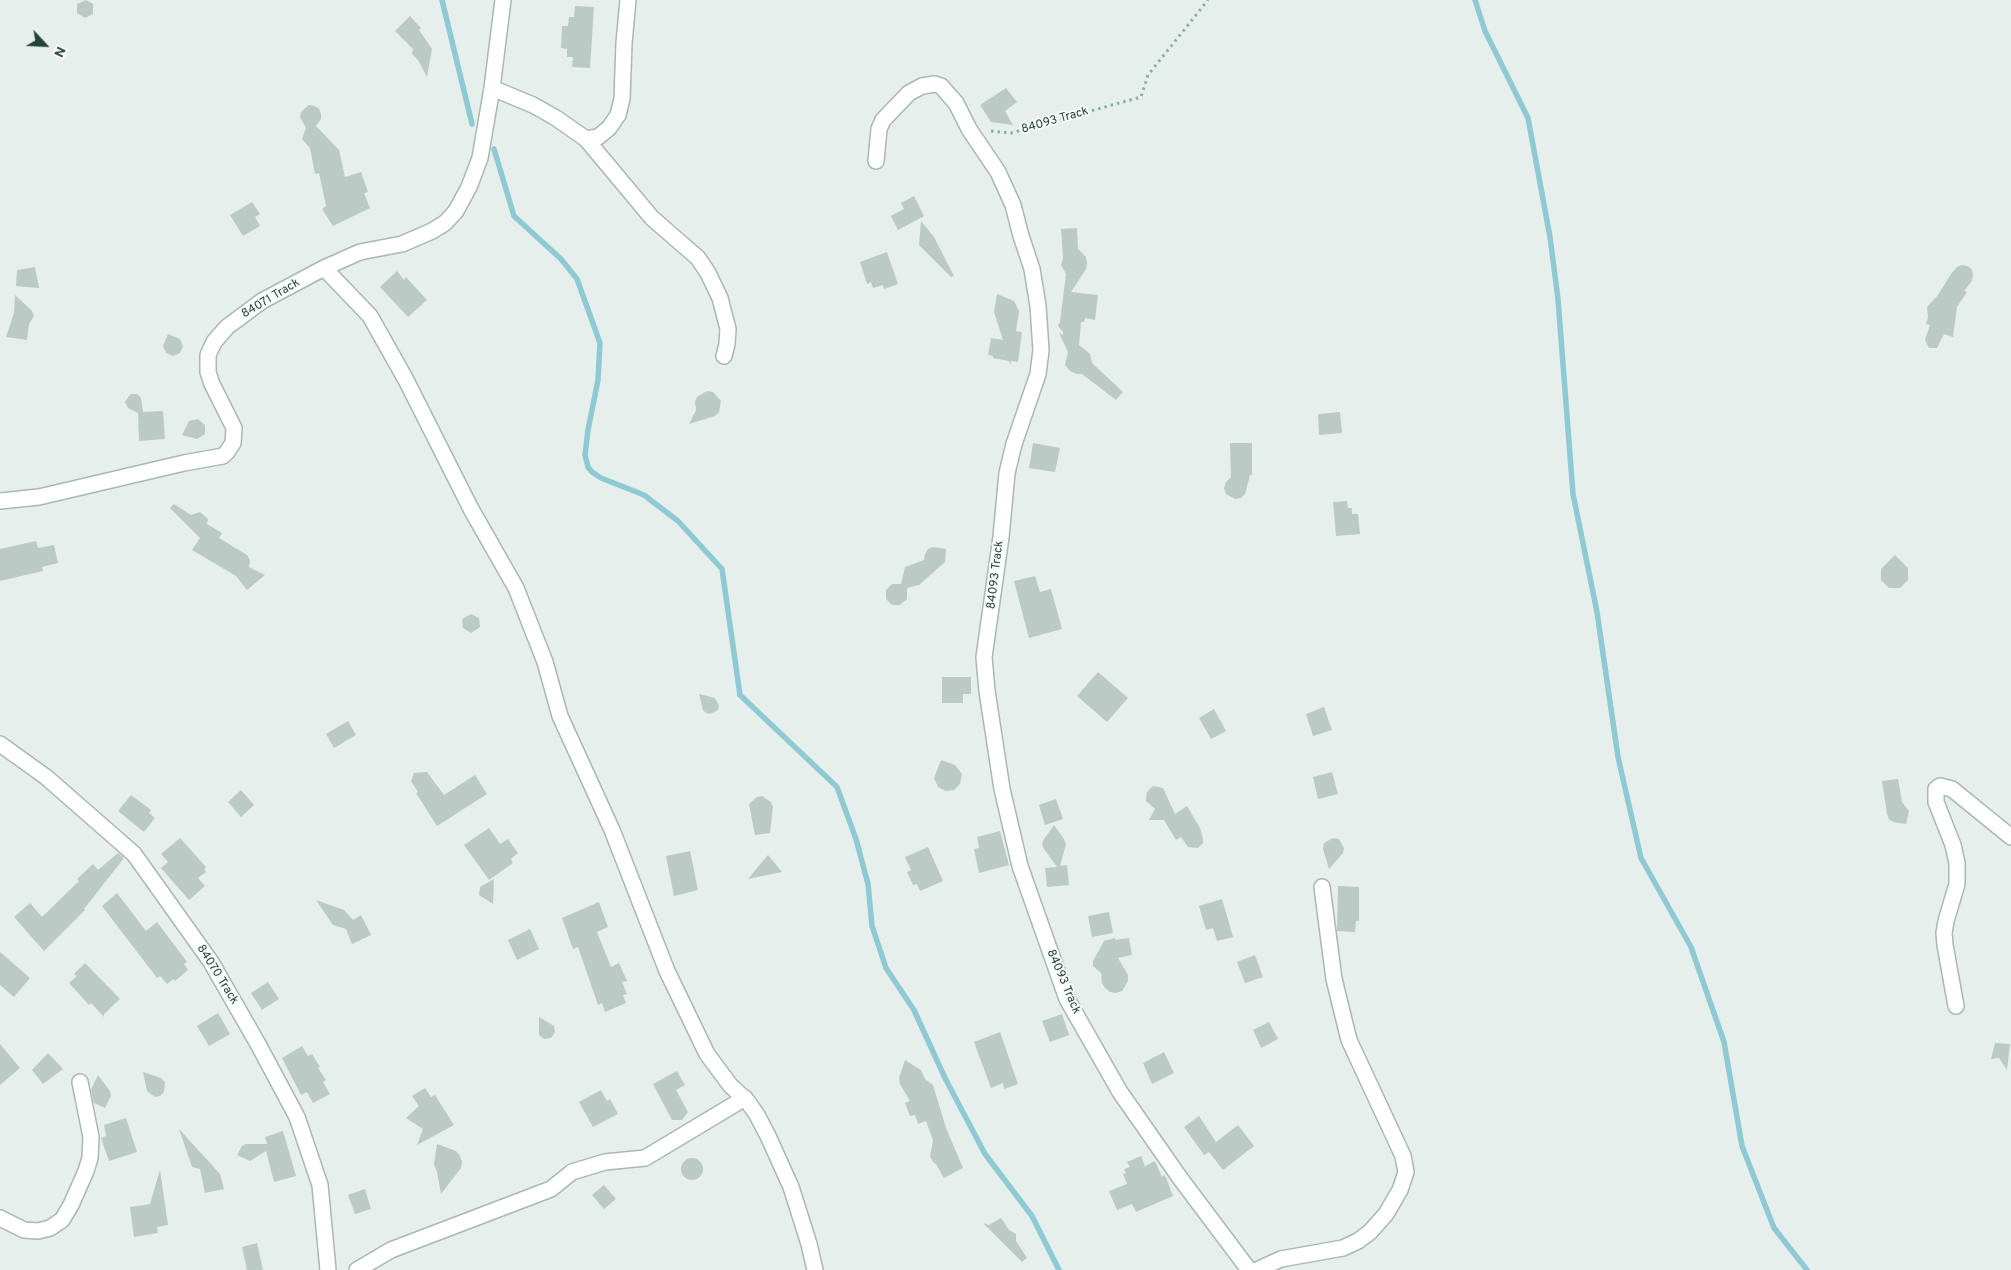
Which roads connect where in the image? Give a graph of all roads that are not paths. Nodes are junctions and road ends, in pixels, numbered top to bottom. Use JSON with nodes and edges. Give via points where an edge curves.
{"nodes":[{"id":1,"x":503,"y":0,"type":"edge"},
{"id":2,"x":628,"y":0,"type":"edge"},
{"id":3,"x":492,"y":88,"type":"junction"},
{"id":4,"x":586,"y":139,"type":"junction"},
{"id":5,"x":876,"y":161,"type":"dead end"},
{"id":6,"x":324,"y":268,"type":"junction"},
{"id":7,"x":724,"y":356,"type":"dead end"},
{"id":8,"x":0,"y":501,"type":"edge"},
{"id":9,"x":0,"y":744,"type":"edge"},
{"id":10,"x":2011,"y":837,"type":"edge"},
{"id":11,"x":1322,"y":887,"type":"dead end"},
{"id":12,"x":1956,"y":1006,"type":"dead end"},
{"id":13,"x":80,"y":1082,"type":"dead end"},
{"id":14,"x":745,"y":1098,"type":"junction"},
{"id":15,"x":0,"y":1218,"type":"edge"},
{"id":16,"x":328,"y":1270,"type":"edge"},
{"id":17,"x":357,"y":1270,"type":"edge"},
{"id":18,"x":815,"y":1270,"type":"edge"},
{"id":19,"x":1249,"y":1270,"type":"edge"},
{"id":20,"x":1257,"y":1270,"type":"edge"}],
"edges":[{"from":1,"to":3,"type":"street","name":"84071 Track"},
{"from":2,"to":4,"type":"street","via":[[620,107],[609,128],[598,137]]},
{"from":3,"to":4,"type":"street","via":[[533,105]]},
{"from":3,"to":6,"type":"street","name":"84071 Track","via":[[480,158],[456,211],[445,223],[402,244],[360,252]]},
{"from":4,"to":7,"type":"street","via":[[652,218],[698,258],[708,273],[720,298],[728,329]]},
{"from":5,"to":19,"type":"street","name":"84093 Track","via":[[883,120],[909,93],[935,84],[941,86],[956,103],[998,172],[1013,205],[1032,269],[1040,350],[1038,374],[1007,473],[984,657],[986,691],[1002,789],[1020,866],[1067,998],[1120,1092]]},
{"from":6,"to":8,"type":"street","name":"84071 Track","via":[[262,301],[227,327],[214,342],[208,355],[208,372],[234,428],[233,443],[223,456],[39,497]]},
{"from":6,"to":14,"type":"street","via":[[370,316],[516,588],[545,662],[560,716],[609,822],[670,978],[707,1054],[730,1085]]},
{"from":9,"to":16,"type":"street","name":"84070 Track","via":[[46,777],[134,854],[211,962],[297,1116],[320,1185]]},
{"from":10,"to":12,"type":"street","via":[[1952,789],[1940,786],[1936,789],[1936,802],[1957,863],[1957,884],[1944,933]]},
{"from":11,"to":20,"type":"street","via":[[1334,980],[1350,1040],[1404,1156],[1406,1172],[1386,1214],[1358,1241],[1343,1248],[1281,1259]]},
{"from":13,"to":15,"type":"street","via":[[90,1137],[90,1158],[71,1205],[62,1220],[38,1231],[24,1230]]},
{"from":14,"to":17,"type":"street","via":[[645,1158],[605,1162],[572,1172],[551,1189],[391,1250]]},
{"from":14,"to":18,"type":"street","via":[[757,1115],[791,1187]]}]}
